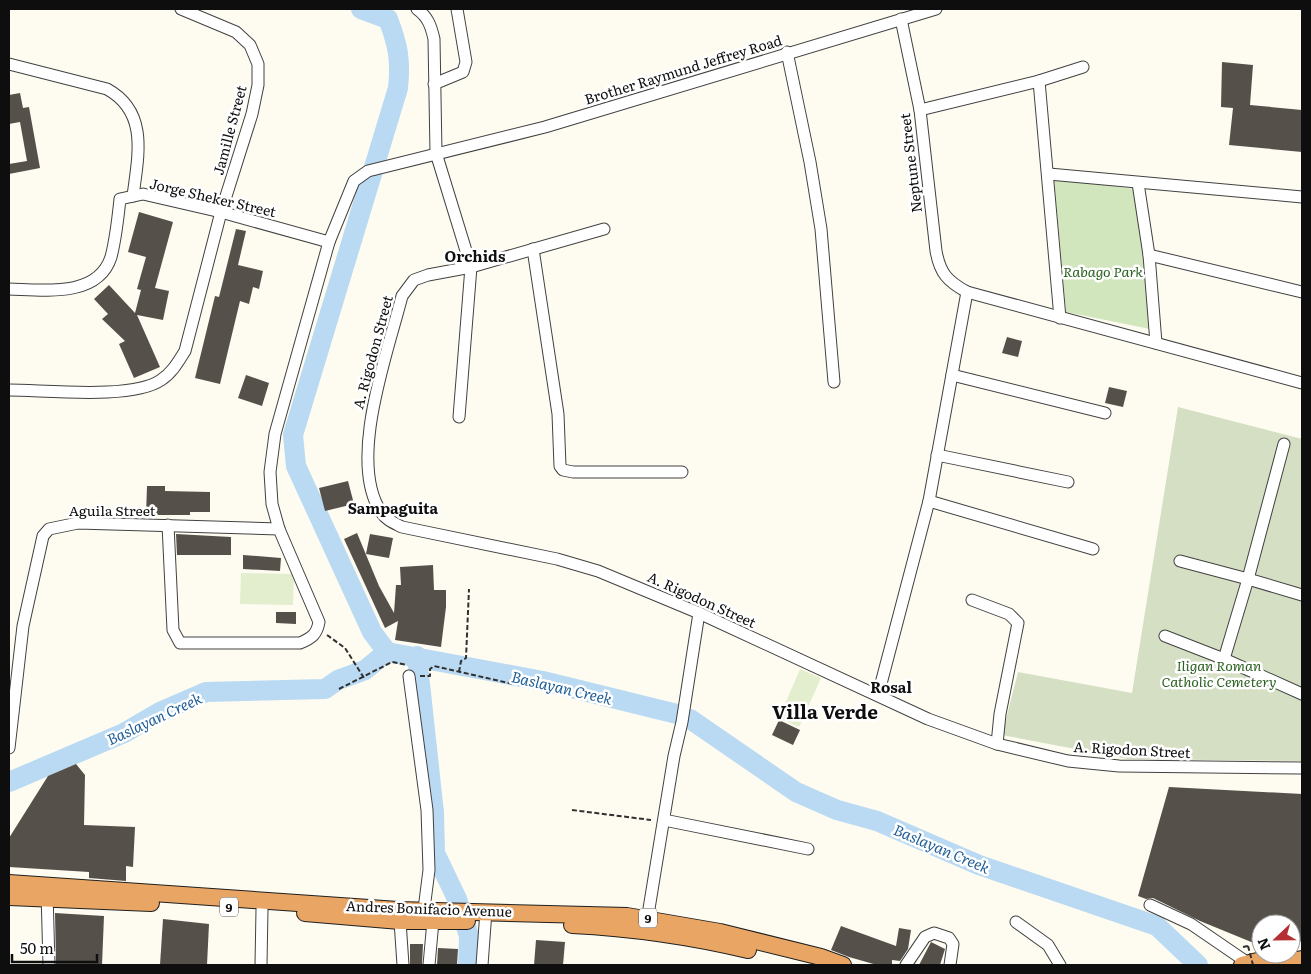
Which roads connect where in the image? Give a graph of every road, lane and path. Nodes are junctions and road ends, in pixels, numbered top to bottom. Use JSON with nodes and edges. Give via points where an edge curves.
{"nodes":[{"id":1,"x":181,"y":9,"type":"edge"},
{"id":2,"x":417,"y":9,"type":"edge"},
{"id":3,"x":457,"y":9,"type":"edge"},
{"id":4,"x":935,"y":9,"type":"edge"},
{"id":5,"x":900,"y":18,"type":"junction"},
{"id":6,"x":786,"y":52,"type":"junction"},
{"id":7,"x":9,"y":64,"type":"edge"},
{"id":8,"x":1083,"y":67,"type":"dead end"},
{"id":9,"x":1039,"y":82,"type":"junction"},
{"id":10,"x":434,"y":84,"type":"junction"},
{"id":11,"x":920,"y":110,"type":"junction"},
{"id":12,"x":436,"y":152,"type":"junction"},
{"id":13,"x":1048,"y":174,"type":"junction"},
{"id":14,"x":1138,"y":183,"type":"junction"},
{"id":15,"x":133,"y":196,"type":"junction"},
{"id":16,"x":1302,"y":197,"type":"edge"},
{"id":17,"x":221,"y":212,"type":"junction"},
{"id":18,"x":604,"y":229,"type":"dead end"},
{"id":19,"x":329,"y":242,"type":"junction"},
{"id":20,"x":533,"y":249,"type":"junction"},
{"id":21,"x":1149,"y":254,"type":"junction"},
{"id":22,"x":471,"y":267,"type":"junction"},
{"id":23,"x":9,"y":289,"type":"edge"},
{"id":24,"x":966,"y":292,"type":"junction"},
{"id":25,"x":1302,"y":292,"type":"edge"},
{"id":26,"x":1060,"y":318,"type":"junction"},
{"id":27,"x":1156,"y":343,"type":"junction"},
{"id":28,"x":952,"y":375,"type":"junction"},
{"id":29,"x":834,"y":382,"type":"dead end"},
{"id":30,"x":1302,"y":383,"type":"edge"},
{"id":31,"x":9,"y":390,"type":"edge"},
{"id":32,"x":1105,"y":412,"type":"dead end"},
{"id":33,"x":459,"y":418,"type":"dead end"},
{"id":34,"x":1284,"y":444,"type":"dead end"},
{"id":35,"x":937,"y":455,"type":"junction"},
{"id":36,"x":682,"y":472,"type":"dead end"},
{"id":37,"x":1068,"y":482,"type":"dead end"},
{"id":38,"x":929,"y":501,"type":"junction"},
{"id":39,"x":168,"y":525,"type":"junction"},
{"id":40,"x":279,"y":529,"type":"junction"},
{"id":41,"x":1093,"y":549,"type":"dead end"},
{"id":42,"x":1180,"y":561,"type":"dead end"},
{"id":43,"x":1248,"y":579,"type":"junction"},
{"id":44,"x":469,"y":589,"type":"dead end"},
{"id":45,"x":1302,"y":595,"type":"edge"},
{"id":46,"x":972,"y":600,"type":"dead end"},
{"id":47,"x":699,"y":613,"type":"junction"},
{"id":48,"x":318,"y":628,"type":"junction"},
{"id":49,"x":1165,"y":636,"type":"dead end"},
{"id":50,"x":1224,"y":659,"type":"junction"},
{"id":51,"x":408,"y":670,"type":"joint"},
{"id":52,"x":459,"y":671,"type":"junction"},
{"id":53,"x":363,"y":676,"type":"junction"},
{"id":54,"x":427,"y":676,"type":"dead end"},
{"id":55,"x":513,"y":684,"type":"dead end"},
{"id":56,"x":339,"y":689,"type":"dead end"},
{"id":57,"x":1302,"y":694,"type":"edge"},
{"id":58,"x":878,"y":695,"type":"junction"},
{"id":59,"x":997,"y":744,"type":"junction"},
{"id":60,"x":9,"y":748,"type":"edge"},
{"id":61,"x":1302,"y":768,"type":"edge"},
{"id":62,"x":572,"y":810,"type":"dead end"},
{"id":63,"x":664,"y":820,"type":"junction"},
{"id":64,"x":808,"y":849,"type":"dead end"},
{"id":65,"x":9,"y":883,"type":"edge"},
{"id":66,"x":47,"y":892,"type":"junction"},
{"id":67,"x":9,"y":897,"type":"edge"},
{"id":68,"x":1150,"y":905,"type":"dead end"},
{"id":69,"x":262,"y":909,"type":"junction"},
{"id":70,"x":479,"y":916,"type":"junction"},
{"id":71,"x":435,"y":917,"type":"junction"},
{"id":72,"x":400,"y":921,"type":"junction"},
{"id":73,"x":1016,"y":922,"type":"dead end"},
{"id":74,"x":646,"y":924,"type":"junction"},
{"id":75,"x":1248,"y":946,"type":"dead end"},
{"id":76,"x":1302,"y":959,"type":"edge"},
{"id":77,"x":817,"y":962,"type":"edge"},
{"id":78,"x":1248,"y":964,"type":"edge"},
{"id":79,"x":49,"y":965,"type":"edge"},
{"id":80,"x":261,"y":965,"type":"edge"},
{"id":81,"x":403,"y":965,"type":"edge"},
{"id":82,"x":429,"y":965,"type":"edge"},
{"id":83,"x":482,"y":965,"type":"edge"},
{"id":84,"x":843,"y":965,"type":"edge"},
{"id":85,"x":906,"y":965,"type":"edge"},
{"id":86,"x":950,"y":965,"type":"edge"},
{"id":87,"x":1060,"y":965,"type":"edge"},
{"id":88,"x":1273,"y":965,"type":"edge"}],
"edges":[{"from":1,"to":17,"type":"street","name":"Jamille Street","via":[[236,32],[250,45],[258,64],[258,85],[252,114]]},
{"from":2,"to":10,"type":"street","via":[[430,24],[434,39]]},
{"from":3,"to":10,"type":"street","via":[[466,62],[463,72]]},
{"from":4,"to":5,"type":"street","name":"Brother Raymund Jeffrey Road"},
{"from":5,"to":6,"type":"street","name":"Brother Raymund Jeffrey Road"},
{"from":5,"to":11,"type":"street","name":"Neptune Street"},
{"from":6,"to":12,"type":"street","name":"Brother Raymund Jeffrey Road","via":[[545,127]]},
{"from":6,"to":29,"type":"street","via":[[821,229]]},
{"from":7,"to":15,"type":"street","via":[[107,89],[126,103],[137,125]]},
{"from":8,"to":9,"type":"street"},
{"from":9,"to":11,"type":"street"},
{"from":9,"to":13,"type":"street"},
{"from":10,"to":12,"type":"street"},
{"from":11,"to":24,"type":"street","name":"Neptune Street","via":[[938,266],[944,277]]},
{"from":12,"to":19,"type":"street","name":"Brother Raymund Jeffrey Road","via":[[368,171],[354,181]]},
{"from":12,"to":22,"type":"street"},
{"from":13,"to":14,"type":"street"},
{"from":13,"to":26,"type":"street"},
{"from":14,"to":16,"type":"street"},
{"from":14,"to":21,"type":"street"},
{"from":15,"to":17,"type":"street","name":"Jorge Sheker Street","via":[[143,194]]},
{"from":15,"to":23,"type":"street","name":"Jorge Sheker Street","via":[[120,199],[110,258],[103,273],[91,283],[76,288]]},
{"from":17,"to":19,"type":"street","name":"Jorge Sheker Street"},
{"from":17,"to":31,"type":"street","name":"Jamille Street","via":[[185,351],[176,366],[160,381],[140,389],[110,392]]},
{"from":18,"to":20,"type":"street","name":"A. Rigodon Street"},
{"from":19,"to":40,"type":"street","via":[[275,434],[270,472],[272,504]]},
{"from":20,"to":22,"type":"street","name":"A. Rigodon Street"},
{"from":20,"to":36,"type":"street","via":[[558,414],[560,466],[573,472]]},
{"from":21,"to":25,"type":"street"},
{"from":21,"to":27,"type":"street"},
{"from":22,"to":33,"type":"street"},
{"from":22,"to":47,"type":"street","name":"A. Rigodon Street","via":[[414,280],[402,296],[370,419],[367,460],[372,491],[381,512],[402,527],[557,559],[598,571]]},
{"from":24,"to":26,"type":"street","name":"Neptune Street"},
{"from":24,"to":28,"type":"street"},
{"from":26,"to":27,"type":"street","name":"Neptune Street"},
{"from":27,"to":30,"type":"street","name":"Neptune Street"},
{"from":28,"to":32,"type":"street"},
{"from":28,"to":35,"type":"street"},
{"from":34,"to":43,"type":"street"},
{"from":35,"to":37,"type":"street"},
{"from":35,"to":38,"type":"street"},
{"from":38,"to":41,"type":"street"},
{"from":38,"to":58,"type":"street"},
{"from":39,"to":40,"type":"street","name":"Aguila Street"},
{"from":39,"to":48,"type":"street","via":[[174,630],[180,643],[300,643],[310,639]]},
{"from":39,"to":60,"type":"street","name":"Aguila Street","via":[[78,523],[50,529],[43,536],[23,626]]},
{"from":40,"to":48,"type":"street","via":[[319,622]]},
{"from":42,"to":43,"type":"street"},
{"from":43,"to":45,"type":"street"},
{"from":43,"to":50,"type":"street"},
{"from":44,"to":52,"type":"path","via":[[466,658],[461,661]]},
{"from":46,"to":59,"type":"street","via":[[1009,614],[1018,623]]},
{"from":47,"to":58,"type":"street","name":"A. Rigodon Street"},
{"from":47,"to":63,"type":"street"},
{"from":48,"to":53,"type":"path","via":[[346,648]]},
{"from":49,"to":50,"type":"street"},
{"from":50,"to":57,"type":"street"},
{"from":51,"to":53,"type":"path","via":[[392,662]]},
{"from":51,"to":71,"type":"street","via":[[427,810]]},
{"from":52,"to":54,"type":"path","via":[[434,666]]},
{"from":52,"to":55,"type":"path"},
{"from":53,"to":56,"type":"path"},
{"from":58,"to":59,"type":"street","name":"A. Rigodon Street","via":[[968,736]]},
{"from":59,"to":61,"type":"street","name":"A. Rigodon Street","via":[[1068,761],[1119,766]]},
{"from":62,"to":63,"type":"path"},
{"from":63,"to":64,"type":"street"},
{"from":63,"to":74,"type":"street"},
{"from":65,"to":66,"type":"highway","name":"Andres Bonifacio Avenue","number":"9"},
{"from":66,"to":67,"type":"highway","name":"Andres Bonifacio Avenue","number":"9"},
{"from":66,"to":69,"type":"highway","name":"Andres Bonifacio Avenue","number":"9"},
{"from":66,"to":71,"type":"highway","name":"Andres Bonifacio Avenue","number":"9","via":[[398,910]]},
{"from":66,"to":79,"type":"street"},
{"from":68,"to":78,"type":"street","via":[[1191,924]]},
{"from":69,"to":72,"type":"highway","name":"Andres Bonifacio Avenue","number":"9"},
{"from":69,"to":80,"type":"street"},
{"from":70,"to":71,"type":"highway","name":"Andres Bonifacio Avenue","number":"9"},
{"from":70,"to":74,"type":"highway","name":"Andres Bonifacio Avenue","number":"9"},
{"from":70,"to":83,"type":"street"},
{"from":71,"to":72,"type":"highway","name":"Andres Bonifacio Avenue","number":"9"},
{"from":71,"to":82,"type":"street"},
{"from":72,"to":81,"type":"street"},
{"from":73,"to":87,"type":"street","via":[[1048,945]]},
{"from":74,"to":77,"type":"highway","name":"Andres Bonifacio Avenue","number":"9","via":[[690,937]]},
{"from":75,"to":78,"type":"path","bridge":true},
{"from":76,"to":88,"type":"highway"},
{"from":77,"to":84,"type":"highway","name":"Andres Bonifacio Avenue","number":"9"},
{"from":85,"to":86,"type":"street","via":[[925,937],[934,933],[949,938],[953,944]]}]}
